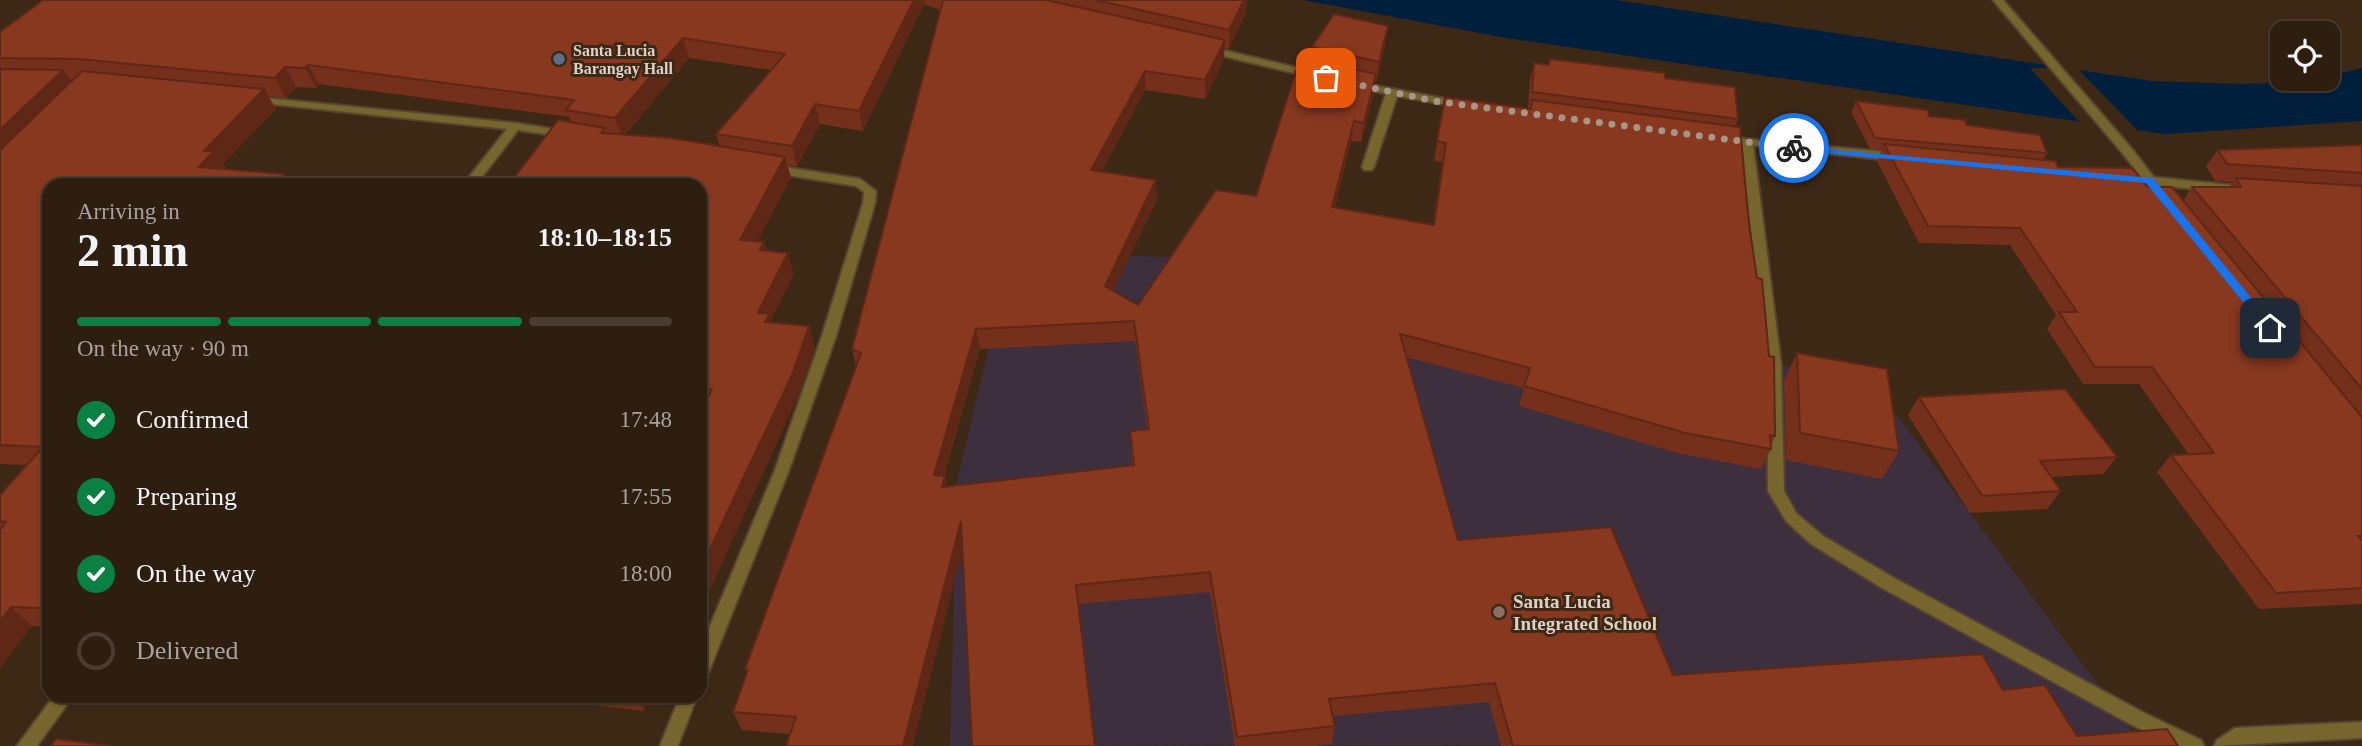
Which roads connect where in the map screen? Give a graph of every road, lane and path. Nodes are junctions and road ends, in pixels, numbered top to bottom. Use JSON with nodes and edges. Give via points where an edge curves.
{"nodes":[{"id":1,"x":1998,"y":0,"type":"edge"},
{"id":2,"x":1193,"y":46,"type":"edge"},
{"id":3,"x":1326,"y":78,"type":"edge"},
{"id":4,"x":1339,"y":81,"type":"edge"},
{"id":5,"x":1392,"y":93,"type":"junction"},
{"id":6,"x":242,"y":99,"type":"edge"},
{"id":7,"x":1475,"y":107,"type":"edge"},
{"id":8,"x":515,"y":126,"type":"junction"},
{"id":9,"x":584,"y":137,"type":"edge"},
{"id":10,"x":1706,"y":138,"type":"edge"},
{"id":11,"x":1747,"y":143,"type":"junction"},
{"id":12,"x":1906,"y":158,"type":"edge"},
{"id":13,"x":763,"y":167,"type":"edge"},
{"id":14,"x":1368,"y":167,"type":"dead end"},
{"id":15,"x":2109,"y":177,"type":"edge"},
{"id":16,"x":474,"y":178,"type":"edge"},
{"id":17,"x":2149,"y":180,"type":"junction"},
{"id":18,"x":2243,"y":190,"type":"edge"},
{"id":19,"x":2175,"y":212,"type":"edge"},
{"id":20,"x":707,"y":654,"type":"edge"},
{"id":21,"x":60,"y":703,"type":"edge"},
{"id":22,"x":686,"y":703,"type":"edge"},
{"id":23,"x":2362,"y":730,"type":"edge"},
{"id":24,"x":26,"y":746,"type":"edge"},
{"id":25,"x":668,"y":746,"type":"edge"},
{"id":26,"x":2195,"y":746,"type":"edge"},
{"id":27,"x":2223,"y":746,"type":"edge"}],
"edges":[{"from":1,"to":17,"type":"street"},
{"from":2,"to":3,"type":"street"},
{"from":4,"to":5,"type":"street"},
{"from":5,"to":7,"type":"street"},
{"from":5,"to":14,"type":"street"},
{"from":6,"to":8,"type":"street"},
{"from":8,"to":9,"type":"street"},
{"from":8,"to":16,"type":"street"},
{"from":10,"to":11,"type":"street"},
{"from":11,"to":12,"type":"street"},
{"from":11,"to":26,"type":"street","via":[[1774,363],[1776,491],[1791,517],[1817,540],[1888,583]]},
{"from":13,"to":20,"type":"street","via":[[860,183],[870,191],[869,203],[782,470]]},
{"from":15,"to":17,"type":"street"},
{"from":17,"to":18,"type":"street"},
{"from":17,"to":19,"type":"street"},
{"from":21,"to":24,"type":"street"},
{"from":22,"to":25,"type":"street"},
{"from":23,"to":27,"type":"street","via":[[2235,736]]}]}
